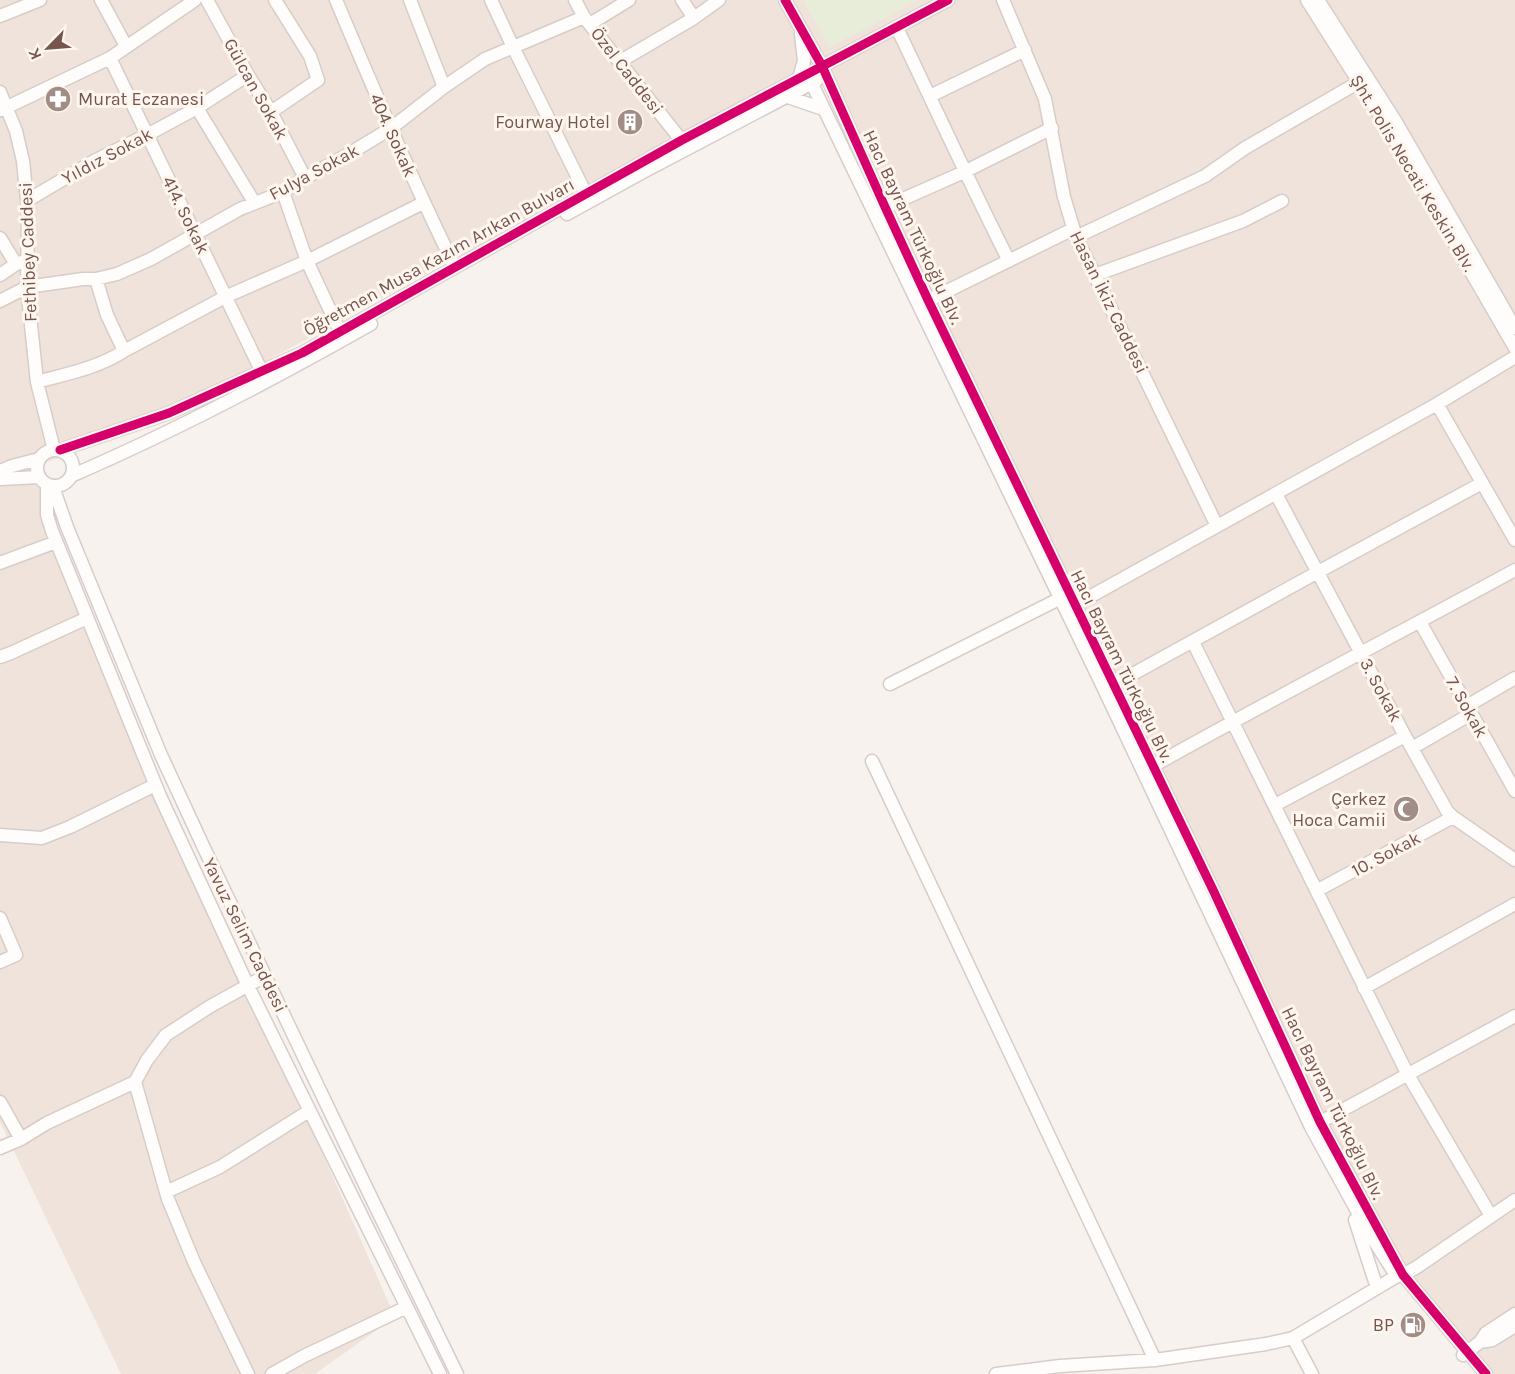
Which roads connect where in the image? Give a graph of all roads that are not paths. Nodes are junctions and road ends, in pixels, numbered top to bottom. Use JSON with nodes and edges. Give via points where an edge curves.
{"nodes":[{"id":1,"x":40,"y":0,"type":"edge"},
{"id":2,"x":101,"y":0,"type":"edge"},
{"id":3,"x":195,"y":0,"type":"edge"},
{"id":4,"x":207,"y":0,"type":"edge"},
{"id":5,"x":275,"y":0,"type":"edge"},
{"id":6,"x":336,"y":0,"type":"edge"},
{"id":7,"x":410,"y":0,"type":"edge"},
{"id":8,"x":490,"y":0,"type":"edge"},
{"id":9,"x":575,"y":0,"type":"edge"},
{"id":10,"x":628,"y":0,"type":"edge"},
{"id":11,"x":682,"y":0,"type":"edge"},
{"id":12,"x":719,"y":0,"type":"edge"},
{"id":13,"x":785,"y":0,"type":"edge"},
{"id":14,"x":948,"y":0,"type":"edge"},
{"id":15,"x":1003,"y":0,"type":"edge"},
{"id":16,"x":1307,"y":0,"type":"edge"},
{"id":17,"x":1318,"y":0,"type":"edge"},
{"id":18,"x":0,"y":16,"type":"edge"},
{"id":19,"x":694,"y":18,"type":"junction"},
{"id":20,"x":587,"y":20,"type":"junction"},
{"id":21,"x":800,"y":27,"type":"junction"},
{"id":22,"x":897,"y":28,"type":"junction"},
{"id":23,"x":126,"y":46,"type":"junction"},
{"id":24,"x":513,"y":47,"type":"junction"},
{"id":25,"x":1025,"y":50,"type":"junction"},
{"id":26,"x":110,"y":58,"type":"junction"},
{"id":27,"x":619,"y":62,"type":"junction"},
{"id":28,"x":824,"y":71,"type":"junction"},
{"id":29,"x":248,"y":75,"type":"junction"},
{"id":30,"x":799,"y":78,"type":"junction"},
{"id":31,"x":1359,"y":82,"type":"junction"},
{"id":32,"x":812,"y":84,"type":"junction"},
{"id":33,"x":444,"y":87,"type":"junction"},
{"id":34,"x":0,"y":92,"type":"edge"},
{"id":35,"x":930,"y":96,"type":"junction"},
{"id":36,"x":788,"y":97,"type":"junction"},
{"id":37,"x":197,"y":108,"type":"junction"},
{"id":38,"x":3,"y":109,"type":"edge"},
{"id":39,"x":824,"y":109,"type":"junction"},
{"id":40,"x":271,"y":112,"type":"junction"},
{"id":41,"x":1052,"y":128,"type":"junction"},
{"id":42,"x":390,"y":129,"type":"junction"},
{"id":43,"x":147,"y":135,"type":"junction"},
{"id":44,"x":685,"y":145,"type":"junction"},
{"id":45,"x":964,"y":172,"type":"junction"},
{"id":46,"x":305,"y":178,"type":"junction"},
{"id":47,"x":283,"y":192,"type":"junction"},
{"id":48,"x":586,"y":194,"type":"junction"},
{"id":49,"x":28,"y":200,"type":"junction"},
{"id":50,"x":1282,"y":201,"type":"dead end"},
{"id":51,"x":254,"y":202,"type":"junction"},
{"id":52,"x":423,"y":202,"type":"junction"},
{"id":53,"x":885,"y":207,"type":"junction"},
{"id":54,"x":1074,"y":233,"type":"junction"},
{"id":55,"x":195,"y":234,"type":"junction"},
{"id":56,"x":0,"y":238,"type":"edge"},
{"id":57,"x":306,"y":261,"type":"junction"},
{"id":58,"x":1008,"y":261,"type":"junction"},
{"id":59,"x":21,"y":263,"type":"junction"},
{"id":60,"x":455,"y":267,"type":"junction"},
{"id":61,"x":0,"y":275,"type":"edge"},
{"id":62,"x":1095,"y":275,"type":"junction"},
{"id":63,"x":96,"y":279,"type":"junction"},
{"id":64,"x":27,"y":286,"type":"junction"},
{"id":65,"x":225,"y":297,"type":"junction"},
{"id":66,"x":0,"y":301,"type":"edge"},
{"id":67,"x":923,"y":303,"type":"junction"},
{"id":68,"x":1515,"y":328,"type":"edge"},
{"id":69,"x":341,"y":336,"type":"junction"},
{"id":70,"x":1515,"y":348,"type":"edge"},
{"id":71,"x":123,"y":351,"type":"junction"},
{"id":72,"x":1515,"y":357,"type":"edge"},
{"id":73,"x":262,"y":372,"type":"junction"},
{"id":74,"x":37,"y":382,"type":"junction"},
{"id":75,"x":1437,"y":404,"type":"junction"},
{"id":76,"x":57,"y":450,"type":"junction"},
{"id":77,"x":39,"y":459,"type":"junction"},
{"id":78,"x":0,"y":471,"type":"edge"},
{"id":79,"x":73,"y":475,"type":"junction"},
{"id":80,"x":0,"y":479,"type":"edge"},
{"id":81,"x":46,"y":483,"type":"junction"},
{"id":82,"x":1482,"y":483,"type":"junction"},
{"id":83,"x":1276,"y":494,"type":"junction"},
{"id":84,"x":1217,"y":526,"type":"junction"},
{"id":85,"x":1515,"y":540,"type":"edge"},
{"id":86,"x":56,"y":542,"type":"junction"},
{"id":87,"x":0,"y":563,"type":"edge"},
{"id":88,"x":1515,"y":570,"type":"edge"},
{"id":89,"x":1318,"y":572,"type":"junction"},
{"id":90,"x":1068,"y":599,"type":"junction"},
{"id":91,"x":87,"y":618,"type":"junction"},
{"id":92,"x":1420,"y":622,"type":"junction"},
{"id":93,"x":1193,"y":642,"type":"junction"},
{"id":94,"x":1362,"y":654,"type":"junction"},
{"id":95,"x":0,"y":657,"type":"edge"},
{"id":96,"x":1515,"y":678,"type":"edge"},
{"id":97,"x":890,"y":684,"type":"dead end"},
{"id":98,"x":1113,"y":685,"type":"junction"},
{"id":99,"x":1469,"y":710,"type":"junction"},
{"id":100,"x":1232,"y":722,"type":"junction"},
{"id":101,"x":1405,"y":736,"type":"junction"},
{"id":102,"x":1412,"y":748,"type":"junction"},
{"id":103,"x":872,"y":761,"type":"dead end"},
{"id":104,"x":1152,"y":766,"type":"junction"},
{"id":105,"x":156,"y":785,"type":"junction"},
{"id":106,"x":1515,"y":791,"type":"edge"},
{"id":107,"x":1275,"y":805,"type":"junction"},
{"id":108,"x":1453,"y":817,"type":"junction"},
{"id":109,"x":0,"y":835,"type":"edge"},
{"id":110,"x":1515,"y":860,"type":"edge"},
{"id":111,"x":1318,"y":890,"type":"junction"},
{"id":112,"x":1515,"y":904,"type":"edge"},
{"id":113,"x":0,"y":918,"type":"edge"},
{"id":114,"x":0,"y":962,"type":"edge"},
{"id":115,"x":265,"y":976,"type":"junction"},
{"id":116,"x":248,"y":986,"type":"junction"},
{"id":117,"x":1364,"y":988,"type":"junction"},
{"id":118,"x":1514,"y":1019,"type":"edge"},
{"id":119,"x":1408,"y":1075,"type":"junction"},
{"id":120,"x":135,"y":1082,"type":"junction"},
{"id":121,"x":0,"y":1102,"type":"edge"},
{"id":122,"x":309,"y":1111,"type":"junction"},
{"id":123,"x":1316,"y":1124,"type":"junction"},
{"id":124,"x":21,"y":1139,"type":"junction"},
{"id":125,"x":0,"y":1148,"type":"edge"},
{"id":126,"x":1338,"y":1176,"type":"junction"},
{"id":127,"x":166,"y":1192,"type":"junction"},
{"id":128,"x":1515,"y":1200,"type":"edge"},
{"id":129,"x":1491,"y":1216,"type":"junction"},
{"id":130,"x":1400,"y":1276,"type":"junction"},
{"id":131,"x":1377,"y":1288,"type":"junction"},
{"id":132,"x":406,"y":1307,"type":"junction"},
{"id":133,"x":1515,"y":1314,"type":"edge"},
{"id":134,"x":1515,"y":1326,"type":"edge"},
{"id":135,"x":1293,"y":1338,"type":"junction"},
{"id":136,"x":1480,"y":1342,"type":"junction"},
{"id":137,"x":1465,"y":1354,"type":"junction"},
{"id":138,"x":1155,"y":1360,"type":"junction"},
{"id":139,"x":248,"y":1374,"type":"edge"},
{"id":140,"x":272,"y":1374,"type":"edge"},
{"id":141,"x":440,"y":1374,"type":"edge"},
{"id":142,"x":458,"y":1374,"type":"edge"},
{"id":143,"x":996,"y":1374,"type":"edge"},
{"id":144,"x":1312,"y":1374,"type":"edge"},
{"id":145,"x":1479,"y":1374,"type":"edge"},
{"id":146,"x":1486,"y":1374,"type":"edge"}],
"edges":[{"from":1,"to":18,"type":"street"},
{"from":2,"to":23,"type":"street"},
{"from":3,"to":23,"type":"street"},
{"from":4,"to":29,"type":"street","name":"Gülcan Sokak"},
{"from":5,"to":40,"type":"street","via":[[318,80]]},
{"from":6,"to":42,"type":"street","name":"404. Sokak"},
{"from":7,"to":33,"type":"street"},
{"from":8,"to":24,"type":"street"},
{"from":9,"to":20,"type":"street","name":"Özel Caddesi"},
{"from":10,"to":20,"type":"street","name":"Fulya Sokak"},
{"from":11,"to":19,"type":"street"},
{"from":12,"to":19,"type":"street"},
{"from":13,"to":21,"type":"street","name":"Hacı Bayram Türkoğlu Blv."},
{"from":14,"to":22,"type":"street"},
{"from":15,"to":25,"type":"street","name":"Hasan İkiz Caddesi"},
{"from":16,"to":31,"type":"street","name":"Şht. Polis Necati Keskin Blv."},
{"from":17,"to":68,"type":"street","name":"Şht. Polis Necati Keskin Blv.","via":[[1396,122]]},
{"from":19,"to":27,"type":"street"},
{"from":20,"to":24,"type":"street","name":"Fulya Sokak"},
{"from":20,"to":27,"type":"street","name":"Özel Caddesi"},
{"from":21,"to":28,"type":"street","name":"Hacı Bayram Türkoğlu Blv."},
{"from":21,"to":30,"type":"street","via":[[804,61]]},
{"from":22,"to":28,"type":"street"},
{"from":22,"to":35,"type":"street"},
{"from":23,"to":26,"type":"street"},
{"from":24,"to":33,"type":"street","name":"Fulya Sokak","via":[[485,59]]},
{"from":24,"to":48,"type":"street"},
{"from":25,"to":35,"type":"street"},
{"from":25,"to":41,"type":"street","name":"Hasan İkiz Caddesi"},
{"from":26,"to":38,"type":"street"},
{"from":26,"to":43,"type":"street","name":"414. Sokak"},
{"from":27,"to":44,"type":"street","name":"Özel Caddesi"},
{"from":28,"to":30,"type":"street","name":"Öğretmen Musa Kazım Arıkan Bulvarı"},
{"from":28,"to":32,"type":"street","name":"Öğretmen Musa Kazım Arıkan Bulvarı"},
{"from":28,"to":53,"type":"street","name":"Hacı Bayram Türkoğlu Blv."},
{"from":29,"to":37,"type":"street","name":"Yıldız Sokak"},
{"from":29,"to":40,"type":"street","name":"Gülcan Sokak"},
{"from":30,"to":44,"type":"street","name":"Öğretmen Musa Kazım Arıkan Bulvarı"},
{"from":31,"to":54,"type":"street","via":[[1245,148],[1205,176]]},
{"from":31,"to":70,"type":"street","name":"Şht. Polis Necati Keskin Blv."},
{"from":32,"to":36,"type":"street","name":"Öğretmen Musa Kazım Arıkan Bulvarı"},
{"from":32,"to":39,"type":"street","name":"Hacı Bayram Türkoğlu Blv."},
{"from":33,"to":42,"type":"street","name":"Fulya Sokak"},
{"from":34,"to":38,"type":"street","name":"Fethibey Caddesi"},
{"from":35,"to":45,"type":"street"},
{"from":36,"to":39,"type":"street"},
{"from":36,"to":44,"type":"street","name":"Öğretmen Musa Kazım Arıkan Bulvarı"},
{"from":37,"to":43,"type":"street","name":"Yıldız Sokak"},
{"from":37,"to":51,"type":"street"},
{"from":38,"to":49,"type":"street","name":"Fethibey Caddesi","via":[[16,131]]},
{"from":39,"to":67,"type":"street","name":"Hacı Bayram Türkoğlu Blv."},
{"from":40,"to":46,"type":"street","name":"Gülcan Sokak"},
{"from":41,"to":45,"type":"street"},
{"from":41,"to":54,"type":"street","name":"Hasan İkiz Caddesi"},
{"from":42,"to":46,"type":"street","name":"Fulya Sokak"},
{"from":42,"to":52,"type":"street","name":"404. Sokak"},
{"from":43,"to":49,"type":"street","name":"Yıldız Sokak"},
{"from":43,"to":55,"type":"street","name":"414. Sokak"},
{"from":44,"to":48,"type":"street","name":"Öğretmen Musa Kazım Arıkan Bulvarı"},
{"from":44,"to":69,"type":"street","name":"Öğretmen Musa Kazım Arıkan Bulvarı","via":[[643,172]]},
{"from":45,"to":53,"type":"street"},
{"from":45,"to":58,"type":"street"},
{"from":46,"to":47,"type":"street","name":"Fulya Sokak"},
{"from":47,"to":51,"type":"street","name":"Fulya Sokak"},
{"from":47,"to":57,"type":"street"},
{"from":48,"to":60,"type":"street","name":"Öğretmen Musa Kazım Arıkan Bulvarı"},
{"from":49,"to":59,"type":"street","name":"Fethibey Caddesi"},
{"from":50,"to":62,"type":"street","via":[[1243,221]]},
{"from":51,"to":55,"type":"street","name":"Fulya Sokak"},
{"from":52,"to":57,"type":"street"},
{"from":52,"to":60,"type":"street","name":"404. Sokak"},
{"from":53,"to":67,"type":"street","name":"Hacı Bayram Türkoğlu Blv."},
{"from":54,"to":58,"type":"street"},
{"from":54,"to":62,"type":"street","name":"Hasan İkiz Caddesi"},
{"from":55,"to":63,"type":"street","name":"Fulya Sokak","via":[[151,259]]},
{"from":55,"to":65,"type":"street","name":"414. Sokak"},
{"from":56,"to":59,"type":"street"},
{"from":57,"to":65,"type":"street"},
{"from":57,"to":69,"type":"street"},
{"from":58,"to":67,"type":"street"},
{"from":59,"to":61,"type":"street"},
{"from":59,"to":64,"type":"street","name":"Fethibey Caddesi"},
{"from":60,"to":69,"type":"street","name":"Öğretmen Musa Kazım Arıkan Bulvarı"},
{"from":62,"to":84,"type":"street","name":"Hasan İkiz Caddesi"},
{"from":63,"to":64,"type":"street","name":"Fulya Sokak"},
{"from":63,"to":71,"type":"street","via":[[106,315]]},
{"from":64,"to":66,"type":"street"},
{"from":64,"to":74,"type":"street","name":"Fethibey Caddesi"},
{"from":65,"to":71,"type":"street"},
{"from":65,"to":73,"type":"street","name":"414. Sokak"},
{"from":67,"to":90,"type":"street","name":"Hacı Bayram Türkoğlu Blv."},
{"from":69,"to":73,"type":"street","name":"Öğretmen Musa Kazım Arıkan Bulvarı"},
{"from":69,"to":79,"type":"street","name":"Öğretmen Musa Kazım Arıkan Bulvarı","via":[[228,401]]},
{"from":71,"to":74,"type":"street","via":[[103,362]]},
{"from":72,"to":75,"type":"street"},
{"from":73,"to":76,"type":"street","name":"Öğretmen Musa Kazım Arıkan Bulvarı","via":[[169,413]]},
{"from":74,"to":76,"type":"street","name":"Fethibey Caddesi"},
{"from":75,"to":82,"type":"street"},
{"from":75,"to":83,"type":"street"},
{"from":76,"to":77,"type":"street","via":[[48,451]]},
{"from":76,"to":79,"type":"street","via":[[70,457]]},
{"from":77,"to":78,"type":"street"},
{"from":77,"to":81,"type":"street","via":[[37,465]]},
{"from":79,"to":81,"type":"street","via":[[65,484]]},
{"from":80,"to":81,"type":"street"},
{"from":81,"to":86,"type":"street","name":"Yavuz Selim Caddesi","via":[[47,515]]},
{"from":81,"to":115,"type":"street","name":"Yavuz Selim Caddesi","via":[[161,755]]},
{"from":82,"to":85,"type":"street"},
{"from":82,"to":89,"type":"street"},
{"from":83,"to":84,"type":"street"},
{"from":83,"to":89,"type":"street","name":"3. Sokak"},
{"from":84,"to":90,"type":"street"},
{"from":86,"to":87,"type":"street"},
{"from":86,"to":91,"type":"street","name":"Yavuz Selim Caddesi"},
{"from":88,"to":92,"type":"street"},
{"from":89,"to":93,"type":"street"},
{"from":89,"to":94,"type":"street","name":"3. Sokak"},
{"from":90,"to":97,"type":"street"},
{"from":90,"to":98,"type":"street","name":"Hacı Bayram Türkoğlu Blv."},
{"from":90,"to":123,"type":"street","name":"Hacı Bayram Türkoğlu Blv."},
{"from":91,"to":95,"type":"street"},
{"from":91,"to":105,"type":"street","name":"Yavuz Selim Caddesi"},
{"from":92,"to":94,"type":"street"},
{"from":92,"to":99,"type":"street","name":"7. Sokak"},
{"from":93,"to":98,"type":"street"},
{"from":93,"to":100,"type":"street"},
{"from":94,"to":100,"type":"street"},
{"from":94,"to":101,"type":"street","name":"3. Sokak"},
{"from":96,"to":99,"type":"street"},
{"from":98,"to":104,"type":"street","name":"Hacı Bayram Türkoğlu Blv."},
{"from":99,"to":102,"type":"street"},
{"from":99,"to":106,"type":"street","name":"7. Sokak"},
{"from":100,"to":104,"type":"street"},
{"from":100,"to":107,"type":"street"},
{"from":101,"to":102,"type":"street","name":"3. Sokak"},
{"from":101,"to":107,"type":"street"},
{"from":102,"to":108,"type":"street","name":"3. Sokak"},
{"from":103,"to":138,"type":"street"},
{"from":104,"to":123,"type":"street","name":"Hacı Bayram Türkoğlu Blv.","via":[[1214,892]]},
{"from":105,"to":109,"type":"street","via":[[42,838]]},
{"from":105,"to":116,"type":"street","name":"Yavuz Selim Caddesi"},
{"from":107,"to":111,"type":"street"},
{"from":108,"to":110,"type":"street","name":"3. Sokak"},
{"from":108,"to":111,"type":"street","name":"10. Sokak"},
{"from":111,"to":117,"type":"street"},
{"from":112,"to":117,"type":"street"},
{"from":113,"to":114,"type":"street","via":[[16,955]]},
{"from":115,"to":116,"type":"street"},
{"from":115,"to":142,"type":"street","name":"Yavuz Selim Caddesi"},
{"from":116,"to":120,"type":"street","via":[[166,1035]]},
{"from":116,"to":122,"type":"street","name":"Yavuz Selim Caddesi"},
{"from":117,"to":119,"type":"street"},
{"from":118,"to":119,"type":"street"},
{"from":119,"to":123,"type":"street"},
{"from":119,"to":129,"type":"street"},
{"from":120,"to":124,"type":"street"},
{"from":120,"to":127,"type":"street"},
{"from":121,"to":124,"type":"street"},
{"from":122,"to":127,"type":"street","via":[[220,1167]]},
{"from":122,"to":132,"type":"street","name":"Yavuz Selim Caddesi"},
{"from":123,"to":126,"type":"street","name":"Hacı Bayram Türkoğlu Blv."},
{"from":123,"to":130,"type":"street","name":"Hacı Bayram Türkoğlu Blv."},
{"from":124,"to":125,"type":"street"},
{"from":126,"to":130,"type":"street","name":"Hacı Bayram Türkoğlu Blv.","via":[[1368,1231]]},
{"from":126,"to":131,"type":"street"},
{"from":127,"to":139,"type":"street","via":[[194,1262]]},
{"from":128,"to":129,"type":"street"},
{"from":129,"to":130,"type":"street"},
{"from":130,"to":131,"type":"street"},
{"from":130,"to":137,"type":"street"},
{"from":131,"to":135,"type":"street"},
{"from":132,"to":140,"type":"street"},
{"from":132,"to":141,"type":"street","name":"Yavuz Selim Caddesi"},
{"from":133,"to":136,"type":"street","via":[[1486,1333]]},
{"from":134,"to":136,"type":"street","via":[[1492,1340]]},
{"from":135,"to":138,"type":"street"},
{"from":135,"to":144,"type":"street"},
{"from":136,"to":137,"type":"street"},
{"from":137,"to":145,"type":"street"},
{"from":137,"to":146,"type":"street"},
{"from":138,"to":143,"type":"street"}]}
